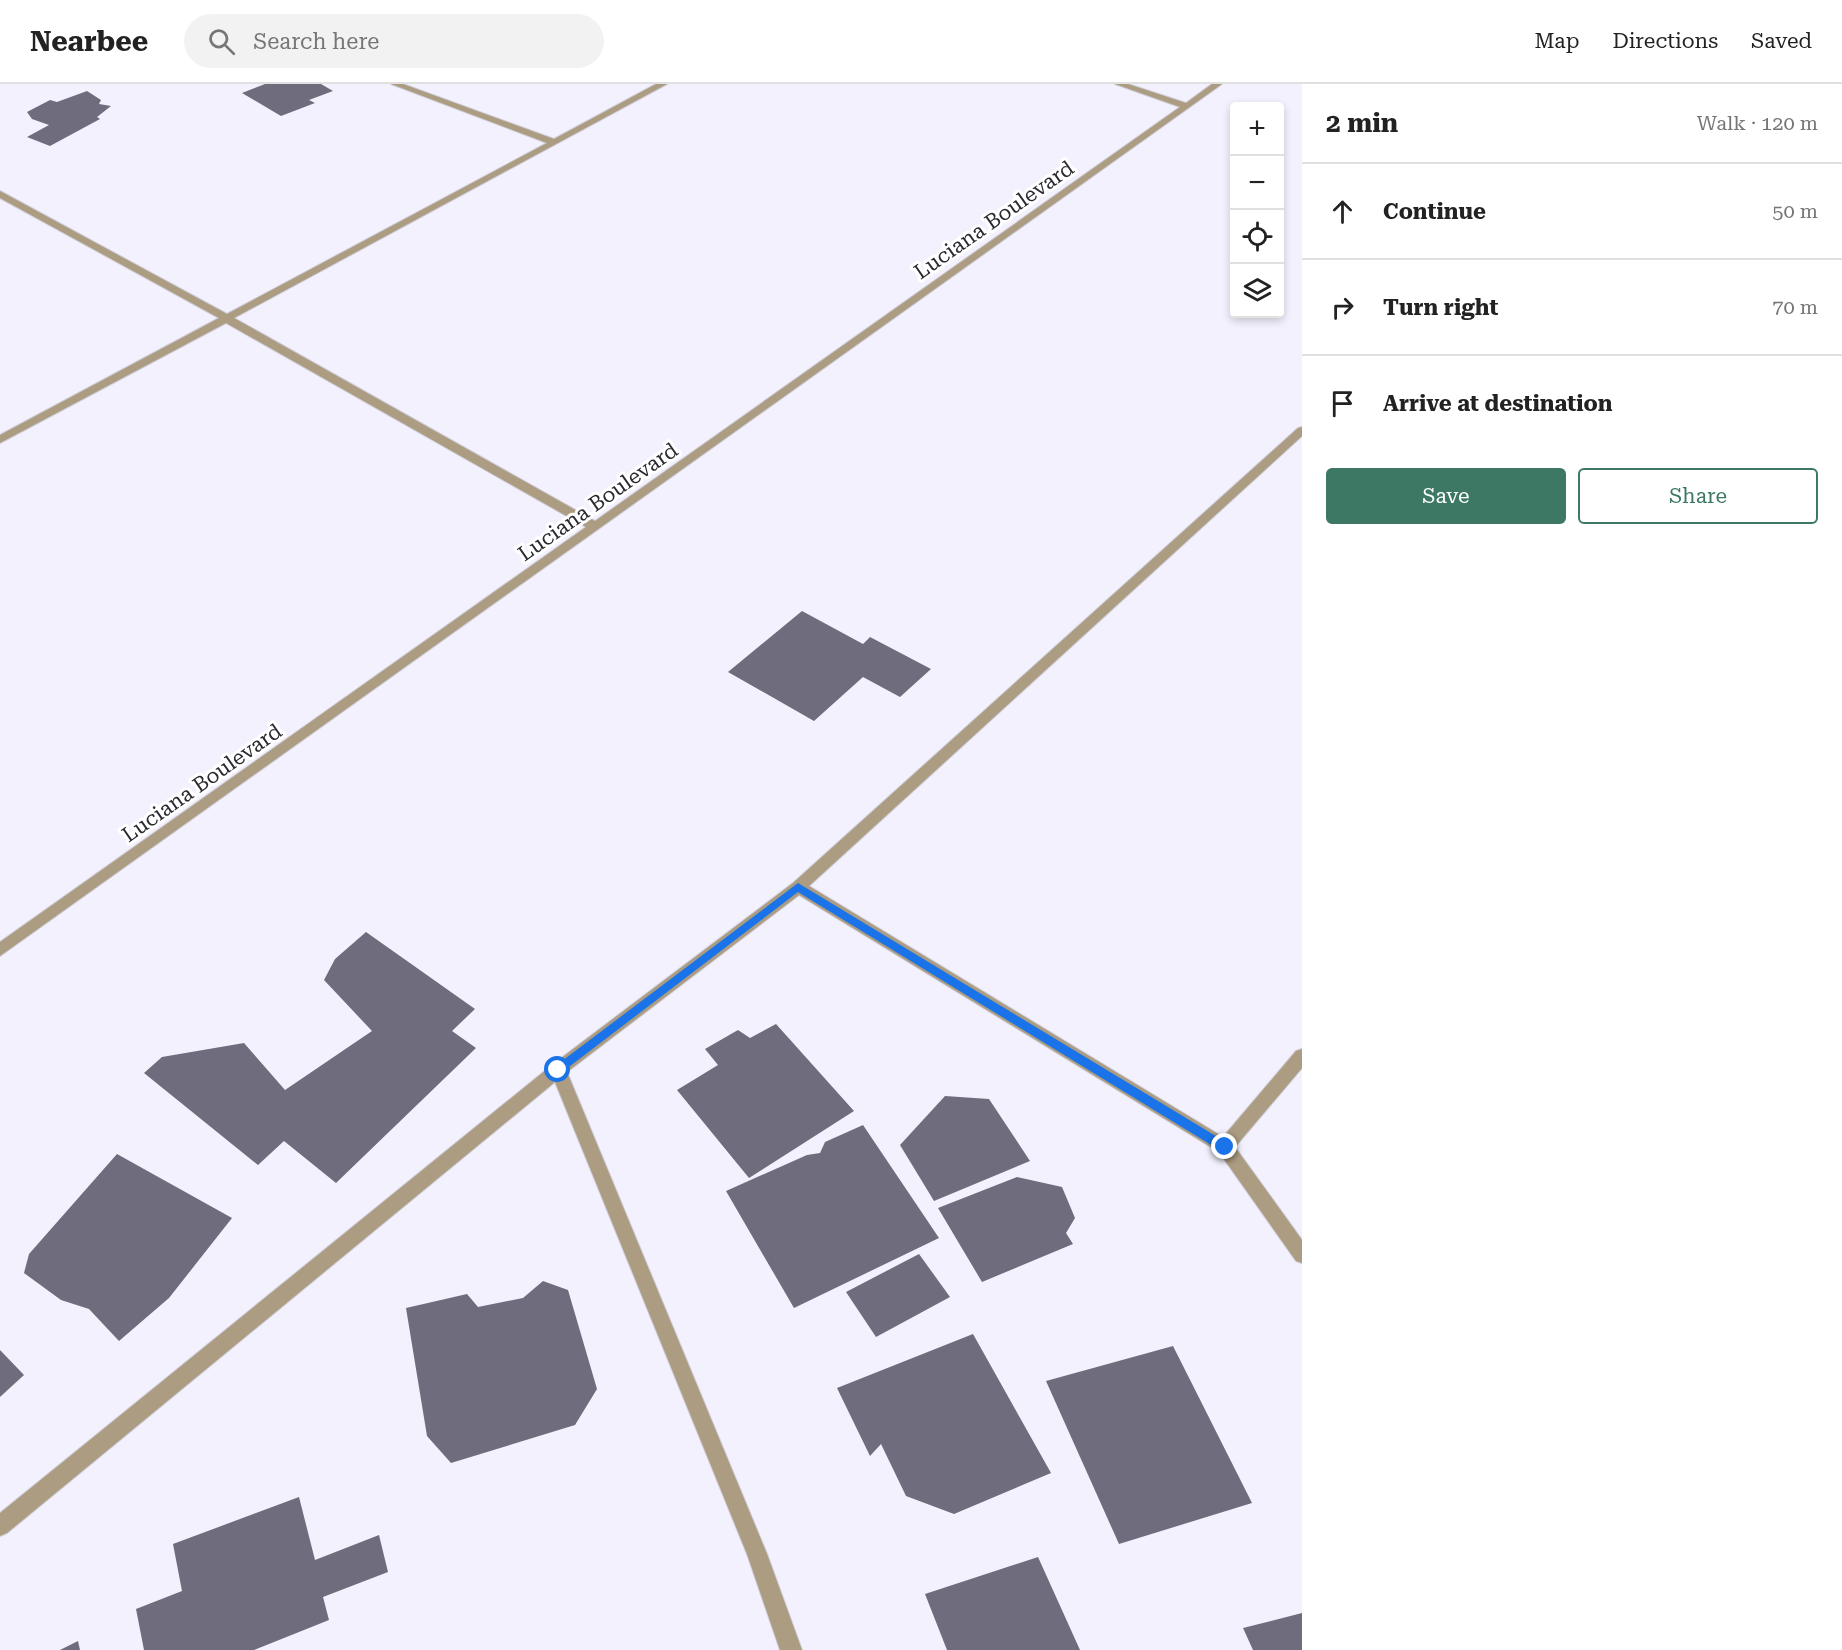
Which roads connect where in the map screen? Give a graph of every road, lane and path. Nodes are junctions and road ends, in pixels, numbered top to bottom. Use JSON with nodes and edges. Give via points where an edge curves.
{"nodes":[{"id":1,"x":394,"y":84,"type":"edge"},
{"id":2,"x":663,"y":84,"type":"edge"},
{"id":3,"x":1119,"y":84,"type":"edge"},
{"id":4,"x":1218,"y":84,"type":"edge"},
{"id":5,"x":1187,"y":106,"type":"junction"},
{"id":6,"x":554,"y":142,"type":"junction"},
{"id":7,"x":0,"y":194,"type":"edge"},
{"id":8,"x":226,"y":318,"type":"junction"},
{"id":9,"x":1302,"y":430,"type":"edge"},
{"id":10,"x":0,"y":440,"type":"edge"},
{"id":11,"x":596,"y":527,"type":"junction"},
{"id":12,"x":798,"y":887,"type":"junction"},
{"id":13,"x":0,"y":950,"type":"edge"},
{"id":14,"x":1302,"y":1056,"type":"edge"},
{"id":15,"x":558,"y":1070,"type":"junction"},
{"id":16,"x":1225,"y":1147,"type":"junction"},
{"id":17,"x":1302,"y":1255,"type":"edge"},
{"id":18,"x":0,"y":1527,"type":"edge"},
{"id":19,"x":792,"y":1650,"type":"edge"}],
"edges":[{"from":1,"to":6,"type":"street"},
{"from":2,"to":6,"type":"street"},
{"from":3,"to":5,"type":"street"},
{"from":4,"to":5,"type":"street","name":"Luciana Boulevard"},
{"from":5,"to":11,"type":"street","name":"Luciana Boulevard"},
{"from":6,"to":8,"type":"street"},
{"from":7,"to":8,"type":"street"},
{"from":8,"to":10,"type":"street"},
{"from":8,"to":11,"type":"street"},
{"from":9,"to":12,"type":"street"},
{"from":11,"to":13,"type":"street","name":"Luciana Boulevard"},
{"from":12,"to":15,"type":"street"},
{"from":12,"to":16,"type":"street"},
{"from":14,"to":16,"type":"street"},
{"from":15,"to":18,"type":"street"},
{"from":15,"to":19,"type":"street","via":[[757,1554]]},
{"from":16,"to":17,"type":"street"}]}
